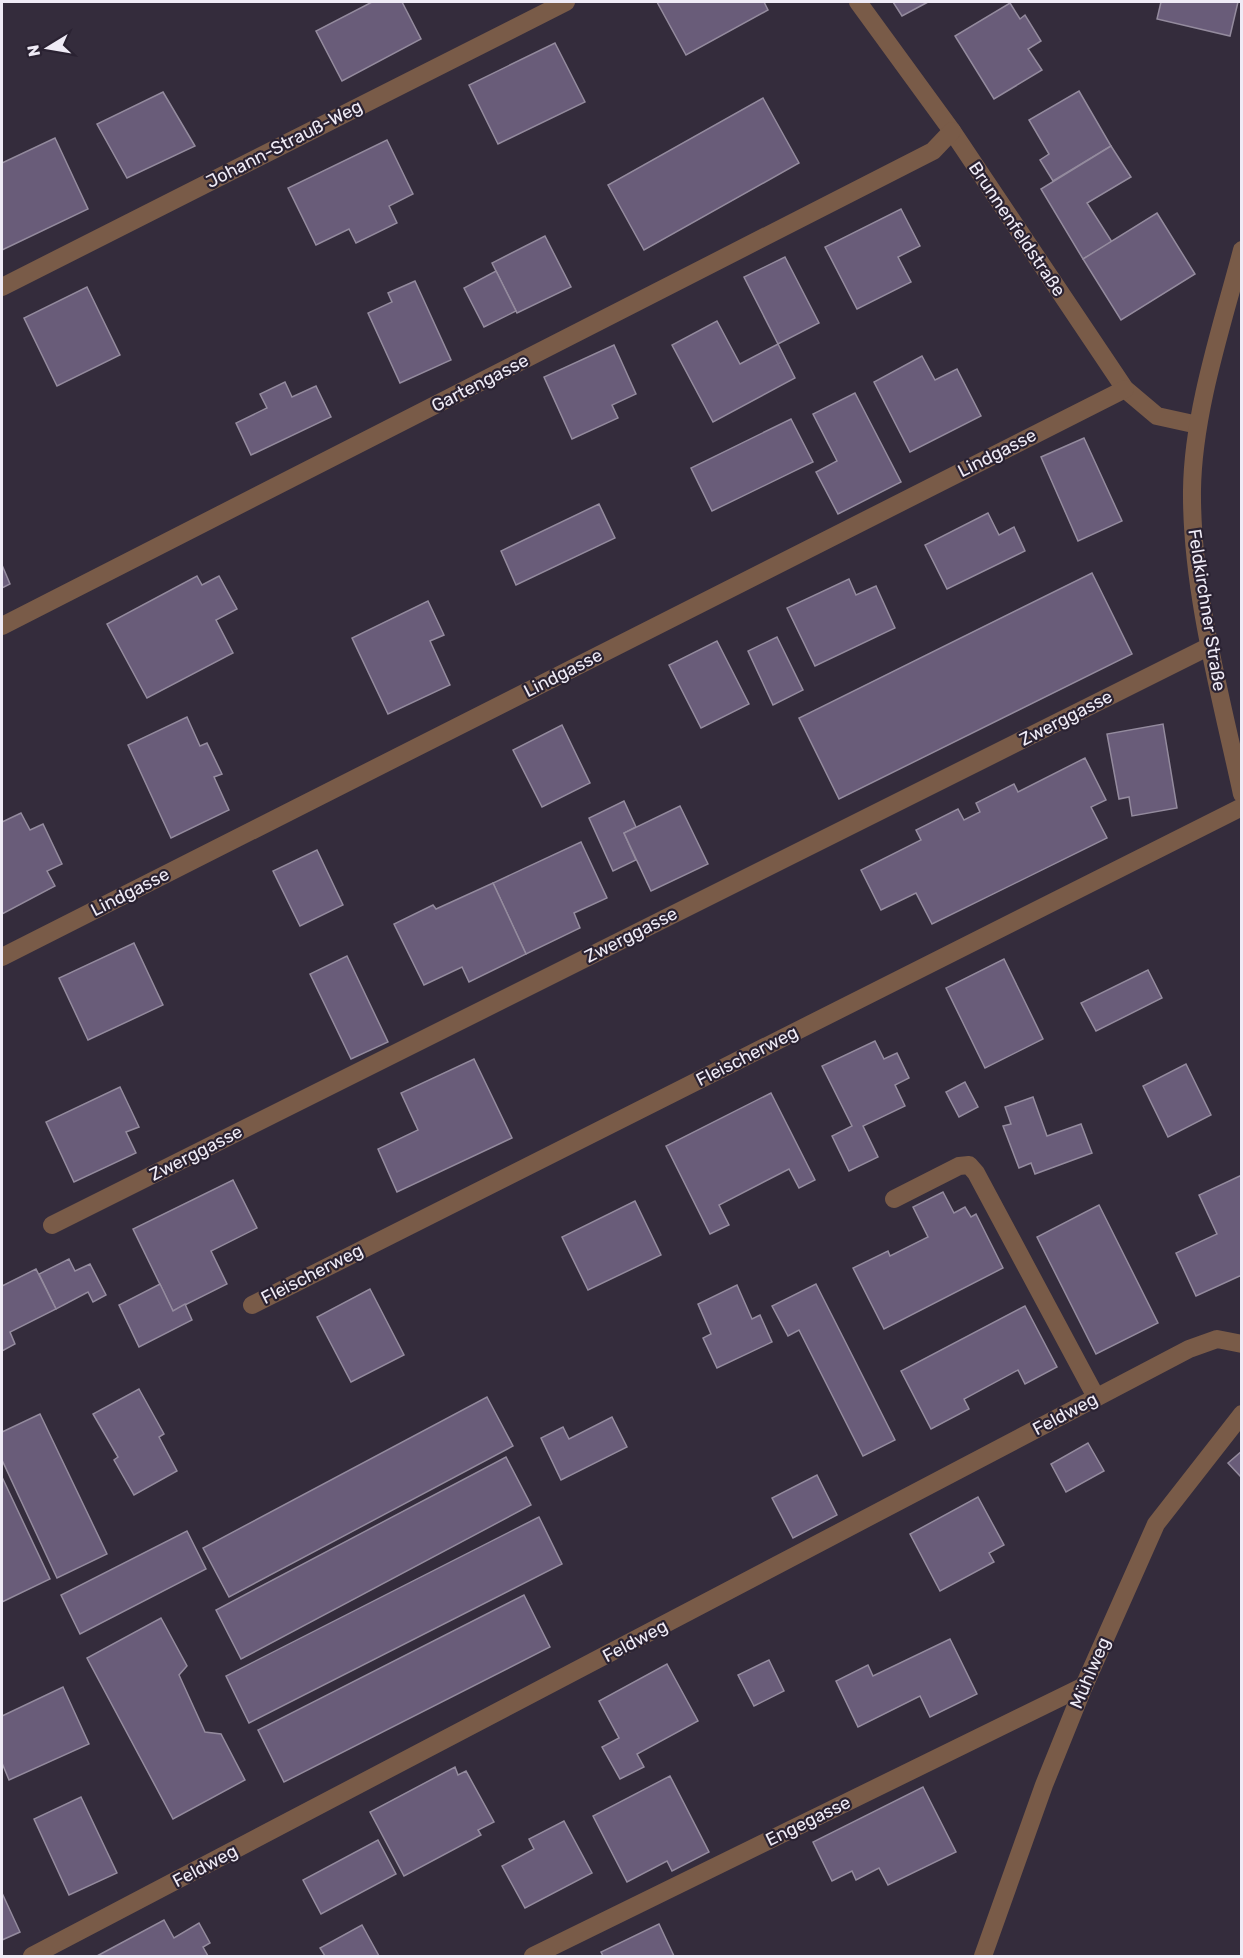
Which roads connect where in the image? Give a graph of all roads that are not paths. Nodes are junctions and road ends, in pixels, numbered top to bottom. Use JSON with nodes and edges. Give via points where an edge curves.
{"nodes":[{"id":1,"x":566,"y":2,"type":"edge"},
{"id":2,"x":858,"y":2,"type":"edge"},
{"id":3,"x":952,"y":131,"type":"junction"},
{"id":4,"x":1242,"y":250,"type":"edge"},
{"id":5,"x":2,"y":287,"type":"edge"},
{"id":6,"x":1125,"y":389,"type":"junction"},
{"id":7,"x":1198,"y":425,"type":"junction"},
{"id":8,"x":2,"y":626,"type":"edge"},
{"id":9,"x":1210,"y":646,"type":"junction"},
{"id":10,"x":1242,"y":794,"type":"edge"},
{"id":11,"x":1242,"y":807,"type":"edge"},
{"id":12,"x":2,"y":957,"type":"edge"},
{"id":13,"x":894,"y":1199,"type":"dead end"},
{"id":14,"x":52,"y":1225,"type":"dead end"},
{"id":15,"x":252,"y":1305,"type":"dead end"},
{"id":16,"x":1242,"y":1344,"type":"edge"},
{"id":17,"x":1096,"y":1397,"type":"junction"},
{"id":18,"x":1242,"y":1414,"type":"edge"},
{"id":19,"x":1084,"y":1686,"type":"junction"},
{"id":20,"x":32,"y":1956,"type":"edge"},
{"id":21,"x":533,"y":1956,"type":"edge"},
{"id":22,"x":982,"y":1956,"type":"edge"}],
"edges":[{"from":1,"to":5,"type":"street","name":"Johann-Strauß-Weg"},
{"from":2,"to":3,"type":"street","name":"Brunnenfeldstraße"},
{"from":3,"to":6,"type":"street","name":"Brunnenfeldstraße"},
{"from":3,"to":8,"type":"street","name":"Gartengasse","via":[[933,151]]},
{"from":4,"to":7,"type":"street","name":"Feldkirchner Straße"},
{"from":6,"to":7,"type":"street","name":"Brunnenfeldstraße","via":[[1157,416]]},
{"from":6,"to":12,"type":"street","name":"Lindgasse"},
{"from":7,"to":9,"type":"street","name":"Feldkirchner Straße","via":[[1192,488],[1193,541]]},
{"from":9,"to":10,"type":"street","name":"Feldkirchner Straße"},
{"from":9,"to":14,"type":"street","name":"Zwerggasse"},
{"from":11,"to":15,"type":"street","name":"Fleischerweg"},
{"from":13,"to":17,"type":"street","via":[[959,1166],[969,1165]]},
{"from":16,"to":17,"type":"street","name":"Feldweg","via":[[1216,1339]]},
{"from":17,"to":20,"type":"street","name":"Feldweg"},
{"from":18,"to":19,"type":"street","name":"Mühlweg","via":[[1156,1524]]},
{"from":19,"to":21,"type":"street","name":"Engegasse"},
{"from":19,"to":22,"type":"street","name":"Mühlweg"}]}
